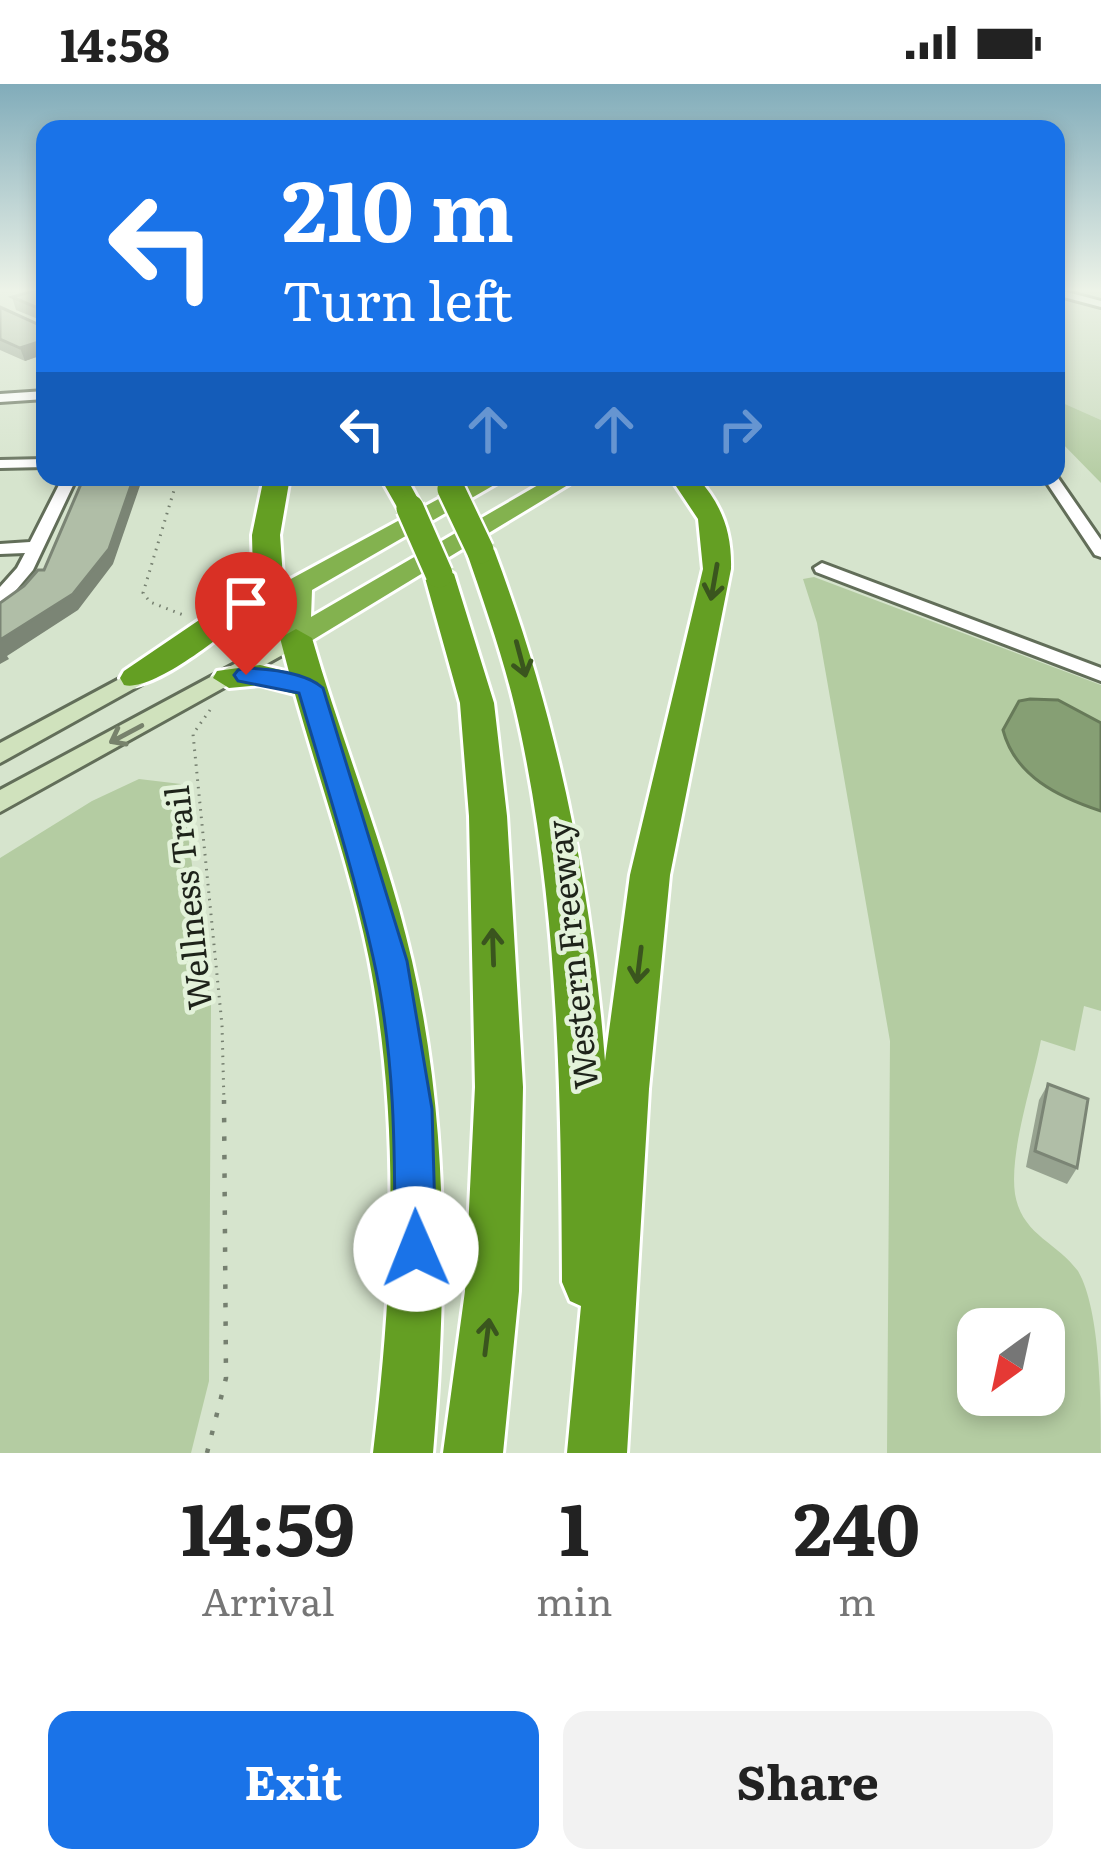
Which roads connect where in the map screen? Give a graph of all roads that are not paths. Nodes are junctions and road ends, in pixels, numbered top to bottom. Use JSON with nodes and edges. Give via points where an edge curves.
{"nodes":[{"id":1,"x":36,"y":395,"type":"edge"},
{"id":2,"x":0,"y":398,"type":"edge"},
{"id":3,"x":36,"y":462,"type":"edge"},
{"id":4,"x":0,"y":464,"type":"edge"},
{"id":5,"x":63,"y":486,"type":"edge"},
{"id":6,"x":275,"y":486,"type":"edge"},
{"id":7,"x":398,"y":486,"type":"edge"},
{"id":8,"x":448,"y":486,"type":"edge"},
{"id":9,"x":480,"y":486,"type":"edge"},
{"id":10,"x":554,"y":486,"type":"edge"},
{"id":11,"x":692,"y":486,"type":"edge"},
{"id":12,"x":1055,"y":486,"type":"edge"},
{"id":13,"x":36,"y":547,"type":"junction"},
{"id":14,"x":0,"y":549,"type":"edge"},
{"id":15,"x":1101,"y":552,"type":"edge"},
{"id":16,"x":269,"y":564,"type":"junction"},
{"id":17,"x":822,"y":568,"type":"dead end"},
{"id":18,"x":299,"y":586,"type":"junction"},
{"id":19,"x":384,"y":587,"type":"junction"},
{"id":20,"x":0,"y":598,"type":"edge"},
{"id":21,"x":296,"y":638,"type":"junction"},
{"id":22,"x":1101,"y":675,"type":"edge"},
{"id":23,"x":136,"y":678,"type":"junction"},
{"id":24,"x":310,"y":688,"type":"junction"},
{"id":25,"x":223,"y":691,"type":"junction"},
{"id":26,"x":0,"y":754,"type":"edge"},
{"id":27,"x":0,"y":802,"type":"edge"},
{"id":28,"x":403,"y":1453,"type":"edge"},
{"id":29,"x":473,"y":1453,"type":"edge"},
{"id":30,"x":588,"y":1453,"type":"edge"},
{"id":31,"x":597,"y":1453,"type":"edge"}],
"edges":[{"from":1,"to":2,"type":"street"},
{"from":3,"to":4,"type":"street"},
{"from":5,"to":13,"type":"street"},
{"from":6,"to":16,"type":"highway"},
{"from":29,"to":7,"type":"highway","name":"Western Freeway","one_way":true,"bridge":true,"via":[[492,1292],[499,1087],[488,816],[477,703],[439,574]]},
{"from":8,"to":30,"type":"highway","name":"Western Freeway","one_way":true,"bridge":true,"via":[[512,628],[548,760],[569,892],[584,1051]]},
{"from":9,"to":18,"type":"highway"},
{"from":10,"to":19,"type":"highway"},
{"from":11,"to":31,"type":"highway","one_way":true,"via":[[717,527],[717,569],[650,875]]},
{"from":12,"to":15,"type":"street"},
{"from":13,"to":14,"type":"street"},
{"from":13,"to":20,"type":"street"},
{"from":16,"to":18,"type":"highway"},
{"from":16,"to":23,"type":"highway","via":[[268,578],[236,608]]},
{"from":17,"to":22,"type":"street"},
{"from":18,"to":19,"type":"highway","via":[[340,594]]},
{"from":18,"to":21,"type":"highway"},
{"from":18,"to":23,"type":"main road"},
{"from":19,"to":21,"type":"highway"},
{"from":21,"to":24,"type":"highway"},
{"from":21,"to":25,"type":"main road"},
{"from":23,"to":26,"type":"main road"},
{"from":24,"to":25,"type":"highway","via":[[274,677]]},
{"from":24,"to":28,"type":"highway","via":[[391,961],[413,1109],[416,1289]]},
{"from":25,"to":27,"type":"main road","one_way":true}]}
